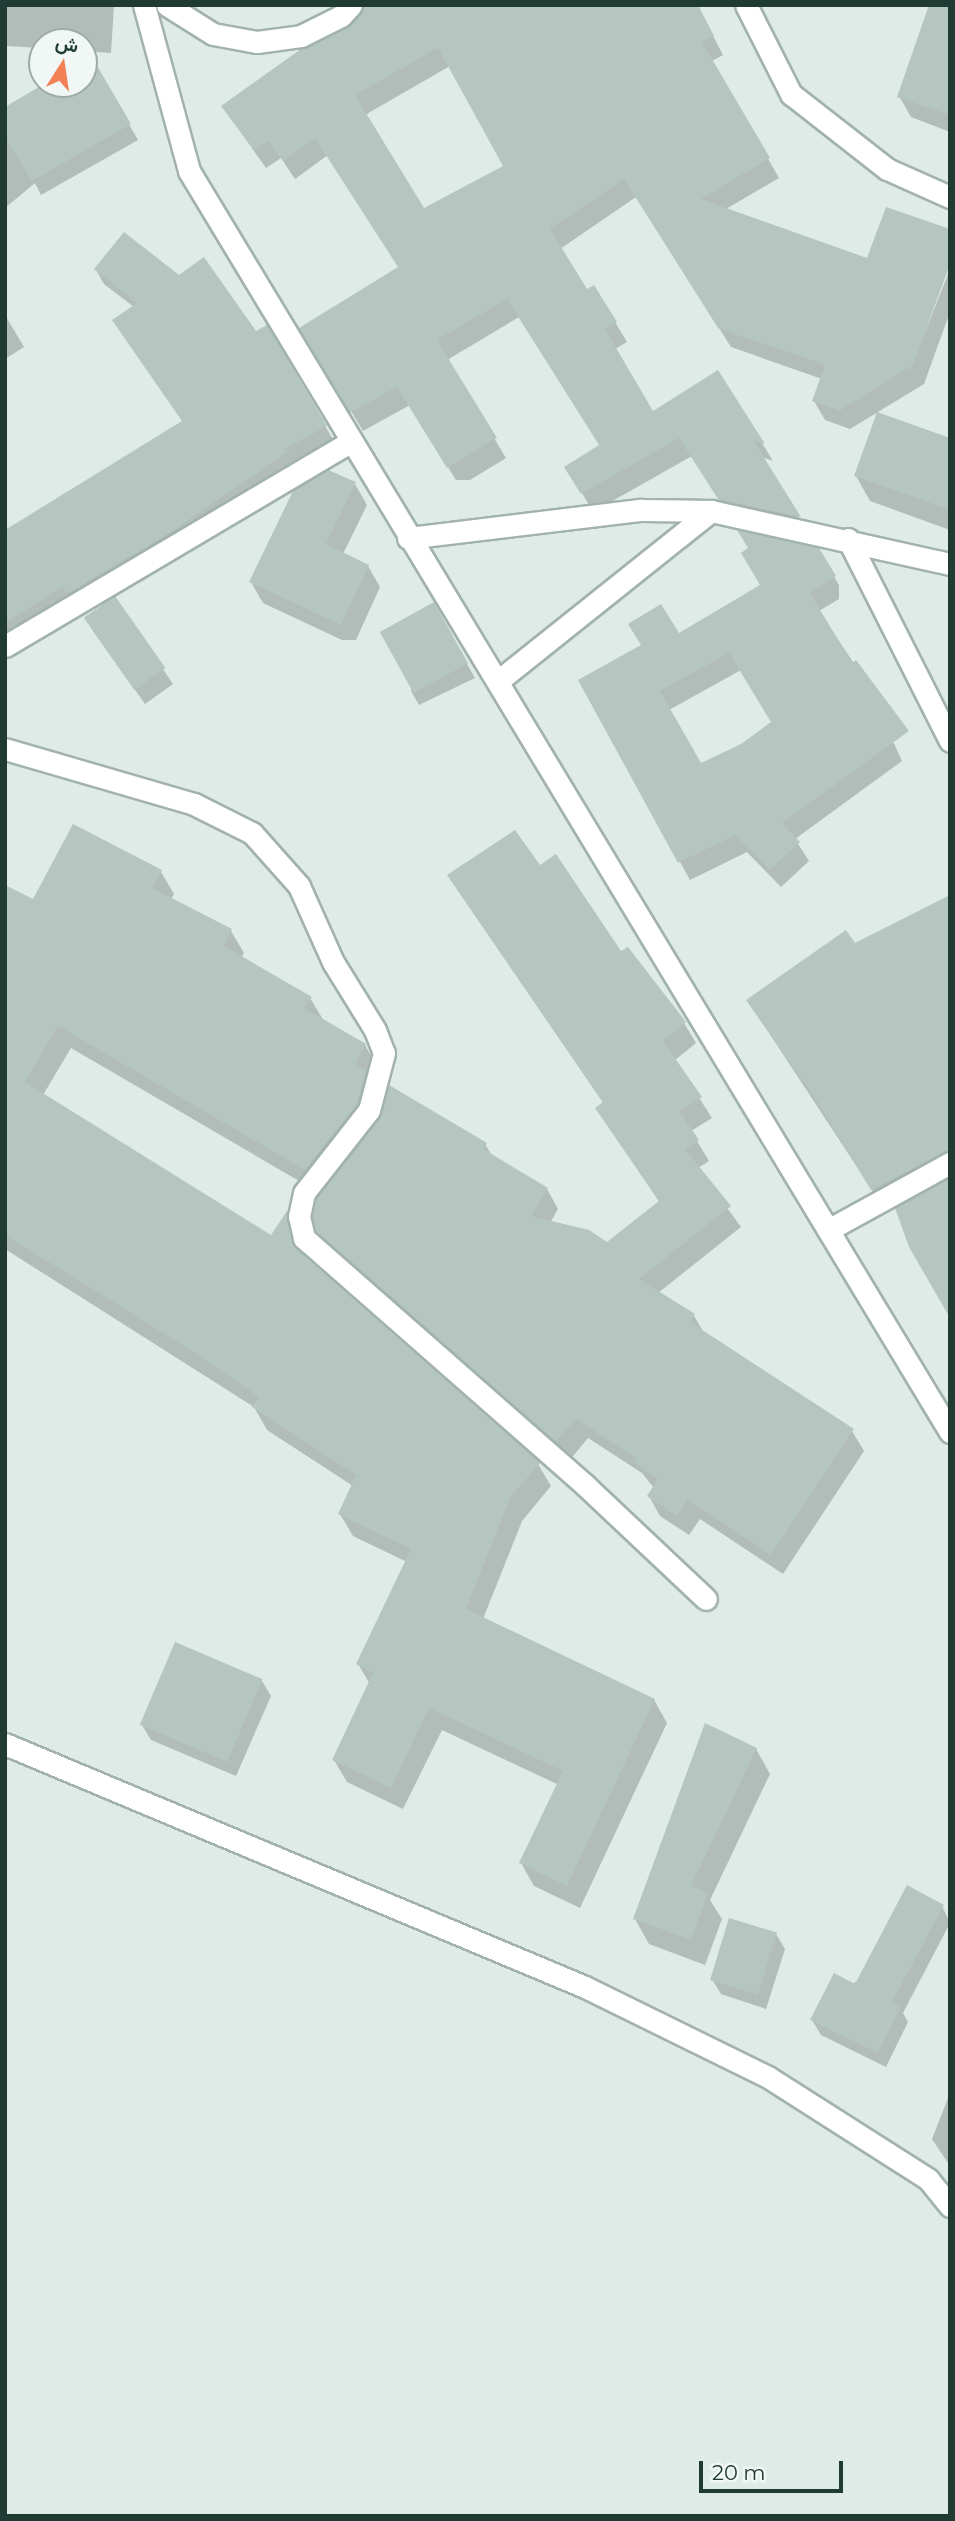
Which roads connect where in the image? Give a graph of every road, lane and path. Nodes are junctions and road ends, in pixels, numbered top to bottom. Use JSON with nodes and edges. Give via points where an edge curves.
{"nodes":[{"id":1,"x":144,"y":5,"type":"edge"},
{"id":2,"x":167,"y":5,"type":"edge"},
{"id":3,"x":351,"y":5,"type":"edge"},
{"id":4,"x":746,"y":5,"type":"edge"},
{"id":5,"x":950,"y":197,"type":"edge"},
{"id":6,"x":351,"y":441,"type":"junction"},
{"id":7,"x":711,"y":511,"type":"junction"},
{"id":8,"x":408,"y":538,"type":"junction"},
{"id":9,"x":848,"y":539,"type":"junction"},
{"id":10,"x":950,"y":564,"type":"edge"},
{"id":11,"x":5,"y":646,"type":"edge"},
{"id":12,"x":498,"y":681,"type":"junction"},
{"id":13,"x":944,"y":716,"type":"edge"},
{"id":14,"x":950,"y":741,"type":"edge"},
{"id":15,"x":5,"y":749,"type":"edge"},
{"id":16,"x":950,"y":1163,"type":"edge"},
{"id":17,"x":828,"y":1230,"type":"junction"},
{"id":18,"x":950,"y":1432,"type":"edge"},
{"id":19,"x":706,"y":1599,"type":"dead end"},
{"id":20,"x":5,"y":1744,"type":"edge"},
{"id":21,"x":950,"y":2206,"type":"edge"}],
"edges":[{"from":1,"to":6,"type":"street","via":[[190,171]]},
{"from":2,"to":3,"type":"street","via":[[213,34],[257,42],[301,36],[341,16]]},
{"from":4,"to":5,"type":"street","via":[[791,94],[887,169]]},
{"from":6,"to":8,"type":"street"},
{"from":6,"to":11,"type":"street"},
{"from":7,"to":8,"type":"street","via":[[641,510]]},
{"from":7,"to":9,"type":"street"},
{"from":7,"to":12,"type":"street"},
{"from":8,"to":12,"type":"street"},
{"from":9,"to":10,"type":"street"},
{"from":9,"to":13,"type":"street"},
{"from":12,"to":17,"type":"street"},
{"from":13,"to":14,"type":"street"},
{"from":15,"to":19,"type":"street","via":[[194,804],[252,833],[299,886],[333,962],[384,1053],[369,1110],[304,1193],[299,1216],[304,1238],[585,1485]]},
{"from":16,"to":17,"type":"street"},
{"from":17,"to":18,"type":"street"},
{"from":20,"to":21,"type":"street","via":[[585,1987],[768,2077],[928,2179]]}]}
